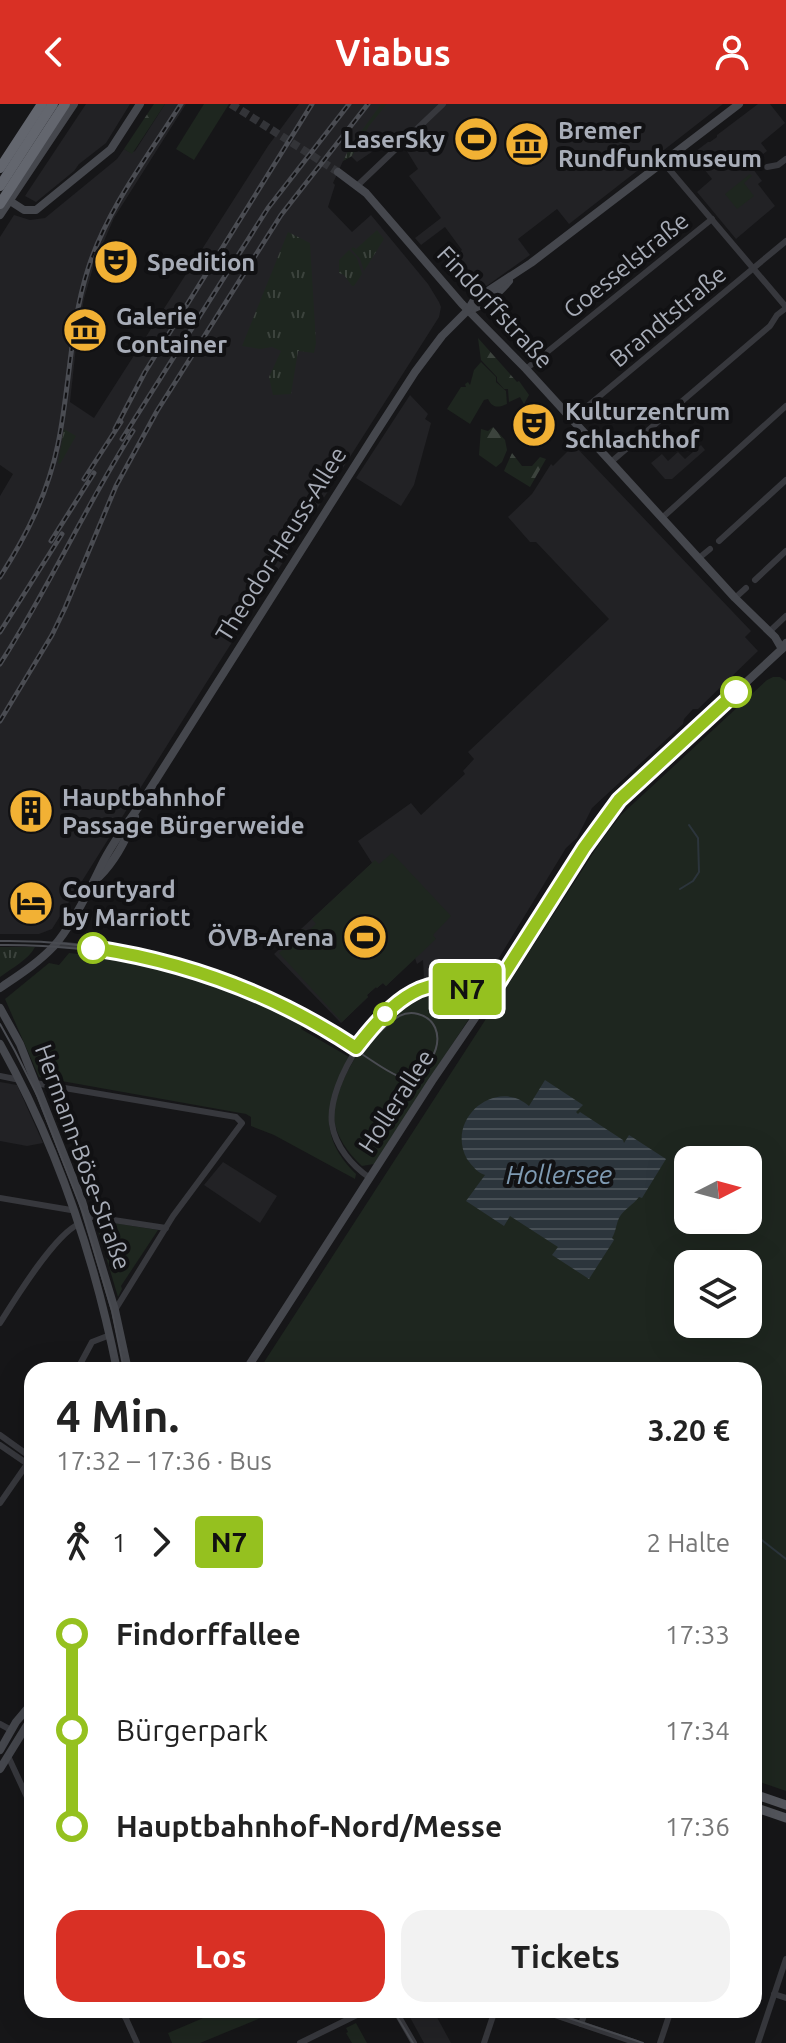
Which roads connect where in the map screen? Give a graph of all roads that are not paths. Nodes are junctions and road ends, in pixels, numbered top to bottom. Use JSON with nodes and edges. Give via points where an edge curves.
{"nodes":[{"id":1,"x":42,"y":104,"type":"edge"},
{"id":2,"x":53,"y":104,"type":"edge"},
{"id":3,"x":65,"y":104,"type":"edge"},
{"id":4,"x":74,"y":104,"type":"edge"},
{"id":5,"x":140,"y":104,"type":"edge"},
{"id":6,"x":443,"y":104,"type":"edge"},
{"id":7,"x":739,"y":104,"type":"edge"},
{"id":8,"x":786,"y":159,"type":"edge"},
{"id":9,"x":663,"y":162,"type":"junction"},
{"id":10,"x":767,"y":167,"type":"dead end"},
{"id":11,"x":0,"y":168,"type":"edge"},
{"id":12,"x":338,"y":172,"type":"tunnel mouth"},
{"id":13,"x":358,"y":185,"type":"junction"},
{"id":14,"x":0,"y":186,"type":"edge"},
{"id":15,"x":5,"y":203,"type":"edge"},
{"id":16,"x":0,"y":215,"type":"edge"},
{"id":17,"x":712,"y":219,"type":"junction"},
{"id":18,"x":786,"y":241,"type":"edge"},
{"id":19,"x":753,"y":269,"type":"junction"},
{"id":20,"x":785,"y":303,"type":"edge"},
{"id":21,"x":468,"y":310,"type":"junction"},
{"id":22,"x":526,"y":369,"type":"junction"},
{"id":23,"x":786,"y":406,"type":"edge"},
{"id":24,"x":572,"y":419,"type":"junction"},
{"id":25,"x":611,"y":462,"type":"junction"},
{"id":26,"x":786,"y":480,"type":"edge"},
{"id":27,"x":662,"y":518,"type":"junction"},
{"id":28,"x":719,"y":541,"type":"dead end"},
{"id":29,"x":710,"y":549,"type":"dead end"},
{"id":30,"x":786,"y":551,"type":"edge"},
{"id":31,"x":699,"y":558,"type":"junction"},
{"id":32,"x":755,"y":580,"type":"dead end"},
{"id":33,"x":746,"y":588,"type":"dead end"},
{"id":34,"x":735,"y":598,"type":"junction"},
{"id":35,"x":786,"y":616,"type":"edge"},
{"id":36,"x":769,"y":632,"type":"junction"},
{"id":37,"x":785,"y":649,"type":"edge"},
{"id":38,"x":55,"y":944,"type":"junction"},
{"id":39,"x":0,"y":988,"type":"edge"},
{"id":40,"x":488,"y":999,"type":"junction"},
{"id":41,"x":0,"y":1008,"type":"edge"},
{"id":42,"x":0,"y":1044,"type":"edge"},
{"id":43,"x":356,"y":1048,"type":"junction"},
{"id":44,"x":0,"y":1076,"type":"edge"},
{"id":45,"x":20,"y":1080,"type":"junction"},
{"id":46,"x":35,"y":1083,"type":"junction"},
{"id":47,"x":370,"y":1178,"type":"junction"},
{"id":48,"x":0,"y":1198,"type":"edge"},
{"id":49,"x":74,"y":1209,"type":"junction"},
{"id":50,"x":87,"y":1216,"type":"junction"},
{"id":51,"x":79,"y":1224,"type":"junction"},
{"id":52,"x":166,"y":1228,"type":"junction"},
{"id":53,"x":115,"y":1310,"type":"junction"},
{"id":54,"x":0,"y":1323,"type":"edge"},
{"id":55,"x":110,"y":1335,"type":"junction"},
{"id":56,"x":81,"y":1362,"type":"edge"},
{"id":57,"x":115,"y":1362,"type":"edge"},
{"id":58,"x":126,"y":1362,"type":"edge"},
{"id":59,"x":251,"y":1362,"type":"edge"},
{"id":60,"x":0,"y":1435,"type":"edge"},
{"id":61,"x":0,"y":1445,"type":"edge"},
{"id":62,"x":24,"y":1455,"type":"edge"},
{"id":63,"x":24,"y":1457,"type":"edge"},
{"id":64,"x":24,"y":1470,"type":"edge"},
{"id":65,"x":0,"y":1503,"type":"edge"},
{"id":66,"x":24,"y":1713,"type":"edge"},
{"id":67,"x":0,"y":1724,"type":"edge"},
{"id":68,"x":24,"y":1727,"type":"edge"},
{"id":69,"x":11,"y":1730,"type":"junction"},
{"id":70,"x":4,"y":1753,"type":"edge"},
{"id":71,"x":0,"y":1769,"type":"edge"},
{"id":72,"x":24,"y":1792,"type":"edge"},
{"id":73,"x":762,"y":1797,"type":"edge"},
{"id":74,"x":786,"y":1805,"type":"edge"},
{"id":75,"x":762,"y":1810,"type":"edge"},
{"id":76,"x":786,"y":1818,"type":"edge"},
{"id":77,"x":786,"y":1959,"type":"edge"},
{"id":78,"x":774,"y":1994,"type":"junction"},
{"id":79,"x":786,"y":1998,"type":"edge"},
{"id":80,"x":126,"y":2018,"type":"edge"},
{"id":81,"x":354,"y":2018,"type":"edge"},
{"id":82,"x":400,"y":2018,"type":"edge"},
{"id":83,"x":492,"y":2018,"type":"edge"},
{"id":84,"x":563,"y":2018,"type":"edge"},
{"id":85,"x":583,"y":2018,"type":"edge"},
{"id":86,"x":668,"y":2018,"type":"edge"},
{"id":87,"x":581,"y":2024,"type":"junction"},
{"id":88,"x":318,"y":2040,"type":"edge"},
{"id":89,"x":137,"y":2043,"type":"edge"},
{"id":90,"x":300,"y":2043,"type":"edge"},
{"id":91,"x":414,"y":2043,"type":"edge"},
{"id":92,"x":484,"y":2043,"type":"edge"},
{"id":93,"x":637,"y":2043,"type":"edge"},
{"id":94,"x":660,"y":2043,"type":"edge"},
{"id":95,"x":758,"y":2043,"type":"edge"}],
"edges":[{"from":1,"to":11,"type":"highway"},
{"from":2,"to":14,"type":"highway"},
{"from":3,"to":15,"type":"highway"},
{"from":4,"to":15,"type":"street"},
{"from":5,"to":15,"type":"street","via":[[111,149],[36,210]]},
{"from":6,"to":13,"type":"street"},
{"from":7,"to":9,"type":"street","name":"Theodor-Heuss-Allee"},
{"from":8,"to":10,"type":"street"},
{"from":9,"to":17,"type":"street"},
{"from":9,"to":21,"type":"street","name":"Theodor-Heuss-Allee","via":[[474,300]]},
{"from":12,"to":13,"type":"street","name":"Findorffstraße"},
{"from":13,"to":21,"type":"street","name":"Findorffstraße"},
{"from":15,"to":16,"type":"street"},
{"from":17,"to":19,"type":"street"},
{"from":17,"to":22,"type":"street","name":"Goesselstraße"},
{"from":18,"to":19,"type":"street","name":"Brandtstraße"},
{"from":19,"to":20,"type":"street"},
{"from":19,"to":24,"type":"street","name":"Brandtstraße"},
{"from":20,"to":25,"type":"street","via":[[770,326]]},
{"from":21,"to":22,"type":"street","name":"Findorffstraße"},
{"from":21,"to":38,"type":"street","name":"Theodor-Heuss-Allee","via":[[415,372]]},
{"from":22,"to":24,"type":"street","name":"Findorffstraße"},
{"from":23,"to":27,"type":"street"},
{"from":24,"to":25,"type":"street","name":"Findorffstraße"},
{"from":25,"to":27,"type":"street","name":"Findorffstraße"},
{"from":26,"to":28,"type":"street"},
{"from":27,"to":31,"type":"street","name":"Findorffstraße"},
{"from":29,"to":31,"type":"street"},
{"from":30,"to":32,"type":"street"},
{"from":31,"to":34,"type":"street","name":"Findorffstraße"},
{"from":33,"to":34,"type":"street"},
{"from":34,"to":36,"type":"street","name":"Findorffstraße"},
{"from":35,"to":36,"type":"street"},
{"from":36,"to":37,"type":"street","name":"Findorffstraße"},
{"from":37,"to":40,"type":"street","name":"Hollerallee","via":[[619,800]]},
{"from":38,"to":39,"type":"street","name":"Theodor-Heuss-Allee"},
{"from":38,"to":43,"type":"street","via":[[133,955],[213,977],[280,1004]]},
{"from":40,"to":43,"type":"street","via":[[448,985],[423,987],[398,1001]]},
{"from":40,"to":47,"type":"street","name":"Hollerallee"},
{"from":41,"to":46,"type":"street","name":"Hermann-Böse-Straße"},
{"from":42,"to":45,"type":"street","name":"Hermann-Böse-Straße"},
{"from":43,"to":47,"type":"street","via":[[334,1101],[332,1124],[352,1163]]},
{"from":44,"to":45,"type":"street"},
{"from":45,"to":49,"type":"street","name":"Hermann-Böse-Straße"},
{"from":46,"to":50,"type":"street","name":"Hermann-Böse-Straße"},
{"from":46,"to":52,"type":"street","via":[[236,1117],[242,1123]]},
{"from":47,"to":59,"type":"street","name":"Hollerallee"},
{"from":48,"to":49,"type":"street"},
{"from":49,"to":51,"type":"street","name":"Hermann-Böse-Straße"},
{"from":50,"to":52,"type":"street"},
{"from":50,"to":53,"type":"street","name":"Hermann-Böse-Straße"},
{"from":51,"to":54,"type":"street","via":[[65,1231]]},
{"from":51,"to":55,"type":"street","name":"Hermann-Böse-Straße"},
{"from":52,"to":53,"type":"street"},
{"from":53,"to":58,"type":"street","name":"Hermann-Böse-Straße"},
{"from":55,"to":56,"type":"street","via":[[92,1342]]},
{"from":55,"to":57,"type":"street","name":"Hermann-Böse-Straße"},
{"from":60,"to":62,"type":"street"},
{"from":61,"to":63,"type":"street"},
{"from":64,"to":65,"type":"street"},
{"from":66,"to":69,"type":"street"},
{"from":67,"to":69,"type":"street"},
{"from":68,"to":70,"type":"street"},
{"from":69,"to":70,"type":"street"},
{"from":70,"to":71,"type":"street"},
{"from":70,"to":72,"type":"street"},
{"from":73,"to":74,"type":"main road"},
{"from":75,"to":76,"type":"main road"},
{"from":77,"to":78,"type":"street"},
{"from":78,"to":79,"type":"street"},
{"from":78,"to":95,"type":"street"},
{"from":80,"to":89,"type":"street"},
{"from":81,"to":88,"type":"street"},
{"from":82,"to":91,"type":"street"},
{"from":83,"to":92,"type":"street"},
{"from":84,"to":87,"type":"street"},
{"from":85,"to":87,"type":"street"},
{"from":86,"to":94,"type":"street"},
{"from":87,"to":93,"type":"street"},
{"from":88,"to":90,"type":"street"}]}
